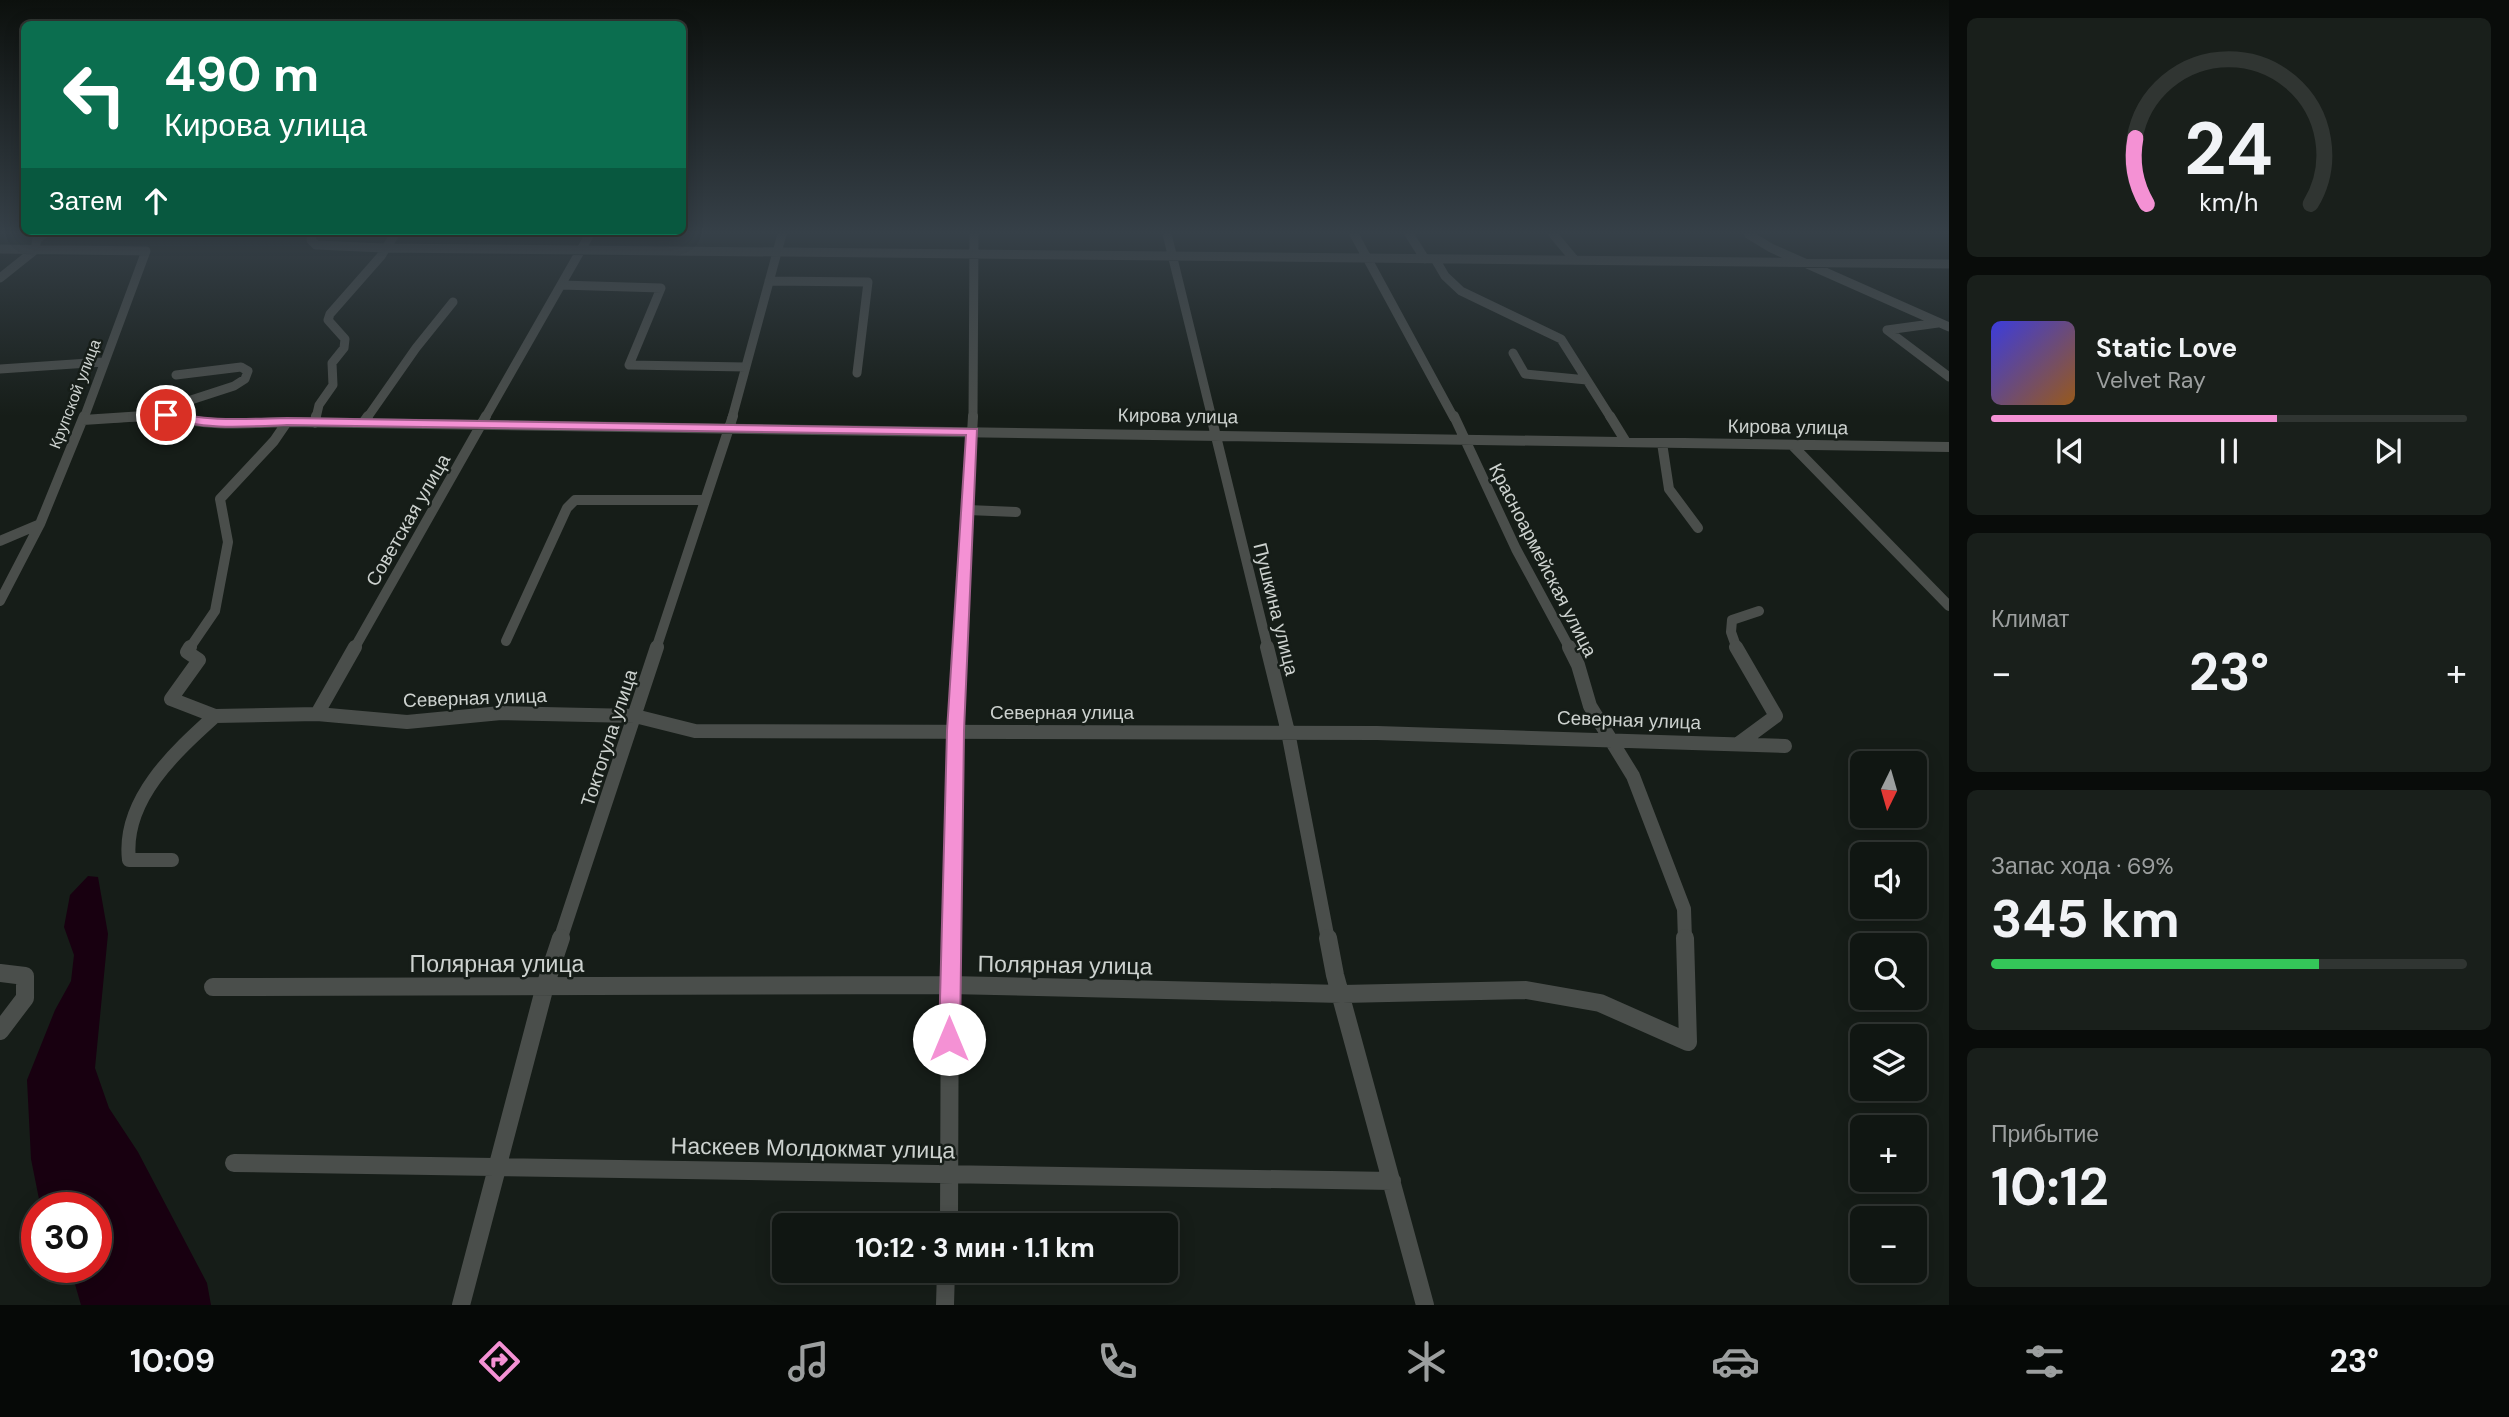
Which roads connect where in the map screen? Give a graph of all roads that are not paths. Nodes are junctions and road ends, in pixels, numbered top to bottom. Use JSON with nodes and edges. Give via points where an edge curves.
{"nodes":[{"id":1,"x":129,"y":295,"type":"edge"},
{"id":2,"x":349,"y":295,"type":"edge"},
{"id":3,"x":555,"y":295,"type":"edge"},
{"id":4,"x":658,"y":295,"type":"edge"},
{"id":5,"x":765,"y":295,"type":"edge"},
{"id":6,"x":866,"y":295,"type":"edge"},
{"id":7,"x":974,"y":295,"type":"edge"},
{"id":8,"x":1182,"y":295,"type":"edge"},
{"id":9,"x":1390,"y":295,"type":"edge"},
{"id":10,"x":1469,"y":295,"type":"edge"},
{"id":11,"x":1877,"y":295,"type":"edge"},
{"id":12,"x":453,"y":302,"type":"dead end"},
{"id":13,"x":1939,"y":322,"type":"junction"},
{"id":14,"x":1949,"y":327,"type":"edge"},
{"id":15,"x":1513,"y":353,"type":"dead end"},
{"id":16,"x":103,"y":362,"type":"junction"},
{"id":17,"x":746,"y":367,"type":"junction"},
{"id":18,"x":0,"y":369,"type":"edge"},
{"id":19,"x":857,"y":373,"type":"dead end"},
{"id":20,"x":176,"y":376,"type":"dead end"},
{"id":21,"x":1949,"y":377,"type":"edge"},
{"id":22,"x":1587,"y":380,"type":"junction"},
{"id":23,"x":144,"y":415,"type":"junction"},
{"id":24,"x":83,"y":420,"type":"junction"},
{"id":25,"x":287,"y":422,"type":"junction"},
{"id":26,"x":315,"y":423,"type":"junction"},
{"id":27,"x":363,"y":423,"type":"junction"},
{"id":28,"x":483,"y":424,"type":"junction"},
{"id":29,"x":730,"y":427,"type":"junction"},
{"id":30,"x":973,"y":432,"type":"junction"},
{"id":31,"x":1216,"y":434,"type":"junction"},
{"id":32,"x":1463,"y":439,"type":"junction"},
{"id":33,"x":1626,"y":442,"type":"junction"},
{"id":34,"x":1662,"y":443,"type":"junction"},
{"id":35,"x":1792,"y":445,"type":"junction"},
{"id":36,"x":1949,"y":447,"type":"edge"},
{"id":37,"x":705,"y":500,"type":"junction"},
{"id":38,"x":968,"y":510,"type":"junction"},
{"id":39,"x":1016,"y":512,"type":"dead end"},
{"id":40,"x":40,"y":524,"type":"junction"},
{"id":41,"x":1698,"y":528,"type":"dead end"},
{"id":42,"x":0,"y":541,"type":"edge"},
{"id":43,"x":0,"y":601,"type":"edge"},
{"id":44,"x":1949,"y":606,"type":"edge"},
{"id":45,"x":1759,"y":611,"type":"dead end"},
{"id":46,"x":506,"y":641,"type":"dead end"},
{"id":47,"x":317,"y":713,"type":"junction"},
{"id":48,"x":215,"y":716,"type":"junction"},
{"id":49,"x":635,"y":716,"type":"junction"},
{"id":50,"x":955,"y":731,"type":"junction"},
{"id":51,"x":1288,"y":732,"type":"junction"},
{"id":52,"x":1611,"y":737,"type":"junction"},
{"id":53,"x":1738,"y":744,"type":"junction"},
{"id":54,"x":1785,"y":746,"type":"dead end"},
{"id":55,"x":172,"y":860,"type":"dead end"},
{"id":56,"x":1685,"y":909,"type":"joint"},
{"id":57,"x":0,"y":973,"type":"edge"},
{"id":58,"x":949,"y":985,"type":"junction"},
{"id":59,"x":545,"y":986,"type":"junction"},
{"id":60,"x":213,"y":987,"type":"dead end"},
{"id":61,"x":1342,"y":994,"type":"junction"},
{"id":62,"x":0,"y":1031,"type":"edge"},
{"id":63,"x":234,"y":1163,"type":"dead end"},
{"id":64,"x":498,"y":1169,"type":"junction"},
{"id":65,"x":951,"y":1174,"type":"junction"},
{"id":66,"x":1392,"y":1181,"type":"junction"},
{"id":67,"x":949,"y":1213,"type":"edge"},
{"id":68,"x":946,"y":1283,"type":"edge"},
{"id":69,"x":461,"y":1305,"type":"edge"},
{"id":70,"x":945,"y":1305,"type":"edge"},
{"id":71,"x":1425,"y":1305,"type":"edge"}],
"edges":[{"from":1,"to":16,"type":"street","name":"Крупской улица"},
{"from":2,"to":26,"type":"street","via":[[328,320],[345,339],[344,348],[332,363],[333,385],[319,405]]},
{"from":3,"to":28,"type":"street","name":"Советская улица"},
{"from":4,"to":17,"type":"street","via":[[629,365]]},
{"from":5,"to":17,"type":"street","name":"Токтогула улица"},
{"from":6,"to":19,"type":"street"},
{"from":7,"to":30,"type":"street"},
{"from":8,"to":31,"type":"street","name":"Пушкина улица"},
{"from":9,"to":32,"type":"street","name":"Красноармейская улица"},
{"from":10,"to":22,"type":"street","via":[[1560,339]]},
{"from":11,"to":13,"type":"street"},
{"from":12,"to":27,"type":"street"},
{"from":13,"to":14,"type":"street"},
{"from":13,"to":21,"type":"street","via":[[1887,330]]},
{"from":15,"to":22,"type":"street","via":[[1525,374]]},
{"from":16,"to":18,"type":"street"},
{"from":16,"to":24,"type":"street","name":"Крупской улица"},
{"from":17,"to":29,"type":"street","name":"Токтогула улица"},
{"from":20,"to":23,"type":"street","via":[[241,367],[248,371],[234,386]]},
{"from":22,"to":33,"type":"street"},
{"from":23,"to":24,"type":"street"},
{"from":23,"to":25,"type":"street","name":"Кирова улица","via":[[217,424]]},
{"from":24,"to":40,"type":"street","name":"Крупской улица"},
{"from":25,"to":26,"type":"street","name":"Кирова улица"},
{"from":25,"to":48,"type":"street","via":[[220,499],[228,542],[215,611],[187,652],[199,660],[171,699]]},
{"from":26,"to":27,"type":"street","name":"Кирова улица"},
{"from":27,"to":28,"type":"street","name":"Кирова улица"},
{"from":28,"to":29,"type":"street","name":"Кирова улица"},
{"from":28,"to":47,"type":"street","name":"Советская улица"},
{"from":29,"to":30,"type":"street","name":"Кирова улица"},
{"from":29,"to":37,"type":"street","name":"Токтогула улица"},
{"from":30,"to":31,"type":"street","name":"Кирова улица"},
{"from":30,"to":38,"type":"street"},
{"from":31,"to":32,"type":"street","name":"Кирова улица"},
{"from":31,"to":51,"type":"street","name":"Пушкина улица"},
{"from":32,"to":33,"type":"street","name":"Кирова улица"},
{"from":32,"to":52,"type":"street","name":"Красноармейская улица","via":[[1578,666],[1590,706]]},
{"from":33,"to":34,"type":"street","name":"Кирова улица"},
{"from":34,"to":35,"type":"street","name":"Кирова улица"},
{"from":34,"to":41,"type":"street","via":[[1669,489]]},
{"from":35,"to":36,"type":"street","name":"Кирова улица"},
{"from":35,"to":44,"type":"street"},
{"from":37,"to":46,"type":"street","via":[[575,500],[567,508]]},
{"from":37,"to":49,"type":"street","name":"Токтогула улица"},
{"from":38,"to":39,"type":"street"},
{"from":38,"to":50,"type":"street"},
{"from":40,"to":42,"type":"street"},
{"from":40,"to":43,"type":"street","name":"Крупской улица"},
{"from":45,"to":53,"type":"street","via":[[1732,620],[1730,629],[1734,646],[1776,716]]},
{"from":47,"to":48,"type":"street","name":"Северная улица"},
{"from":47,"to":49,"type":"street","name":"Северная улица","via":[[407,722],[501,713]]},
{"from":48,"to":55,"type":"street","via":[[175,752],[155,780],[138,810],[126,848],[129,860]]},
{"from":49,"to":50,"type":"street","name":"Северная улица","via":[[695,732]]},
{"from":49,"to":59,"type":"street","name":"Токтогула улица"},
{"from":50,"to":51,"type":"street","name":"Северная улица"},
{"from":50,"to":58,"type":"street"},
{"from":51,"to":52,"type":"street","name":"Северная улица"},
{"from":51,"to":61,"type":"street","name":"Пушкина улица"},
{"from":52,"to":53,"type":"street","name":"Северная улица"},
{"from":52,"to":56,"type":"street","name":"Красноармейская улица","via":[[1633,776]]},
{"from":53,"to":54,"type":"street","name":"Северная улица"},
{"from":56,"to":61,"type":"street","name":"Полярная улица","via":[[1688,1042],[1600,1003],[1526,990]]},
{"from":57,"to":62,"type":"street","via":[[25,975],[25,998]]},
{"from":58,"to":59,"type":"street","name":"Полярная улица"},
{"from":58,"to":61,"type":"street","name":"Полярная улица"},
{"from":58,"to":65,"type":"street"},
{"from":59,"to":60,"type":"street","name":"Полярная улица"},
{"from":59,"to":64,"type":"street"},
{"from":61,"to":66,"type":"street","name":"Пушкина улица"},
{"from":63,"to":64,"type":"street","name":"Наскеев Молдокмат улица"},
{"from":64,"to":65,"type":"street","name":"Наскеев Молдокмат улица"},
{"from":64,"to":69,"type":"street"},
{"from":65,"to":66,"type":"street","name":"Наскеев Молдокмат улица"},
{"from":65,"to":67,"type":"street"},
{"from":66,"to":71,"type":"street","name":"Пушкина улица"},
{"from":68,"to":70,"type":"street"}]}
